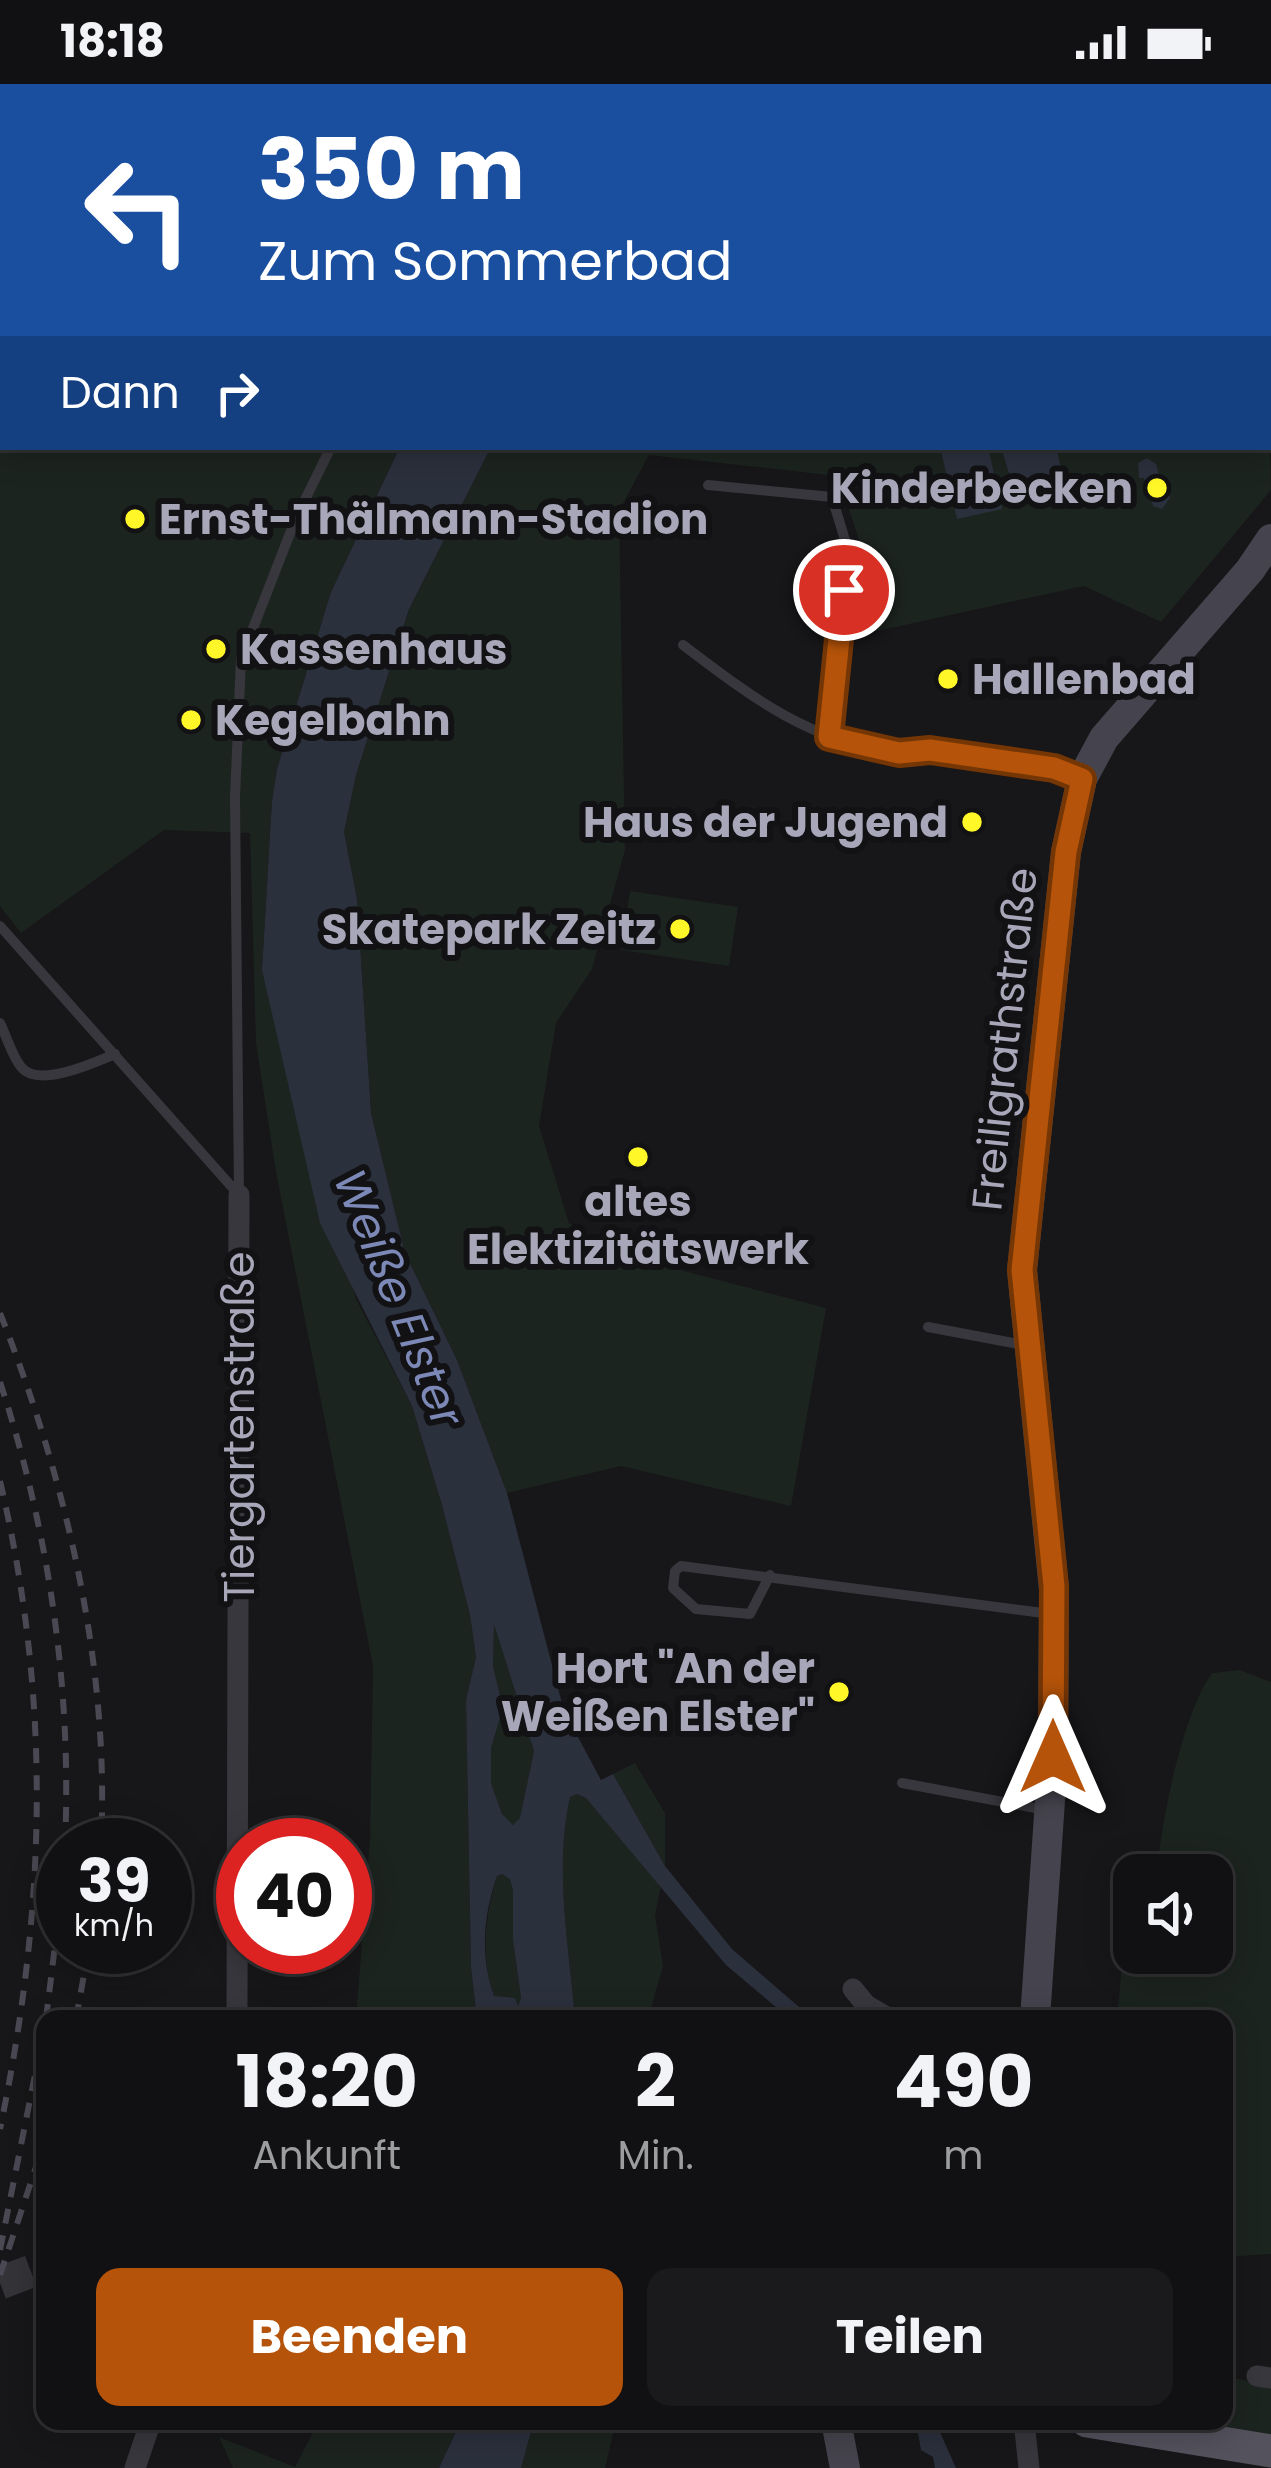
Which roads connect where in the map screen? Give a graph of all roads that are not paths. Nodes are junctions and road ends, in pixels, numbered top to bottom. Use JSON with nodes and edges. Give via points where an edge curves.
{"nodes":[{"id":1,"x":330,"y":450,"type":"edge"},
{"id":2,"x":707,"y":484,"type":"dead end"},
{"id":3,"x":1271,"y":539,"type":"edge"},
{"id":4,"x":682,"y":645,"type":"dead end"},
{"id":5,"x":829,"y":737,"type":"junction"},
{"id":6,"x":1082,"y":779,"type":"junction"},
{"id":7,"x":0,"y":926,"type":"edge"},
{"id":8,"x":0,"y":1023,"type":"edge"},
{"id":9,"x":115,"y":1054,"type":"junction"},
{"id":10,"x":238,"y":1196,"type":"junction"},
{"id":11,"x":928,"y":1327,"type":"dead end"},
{"id":12,"x":1028,"y":1345,"type":"junction"},
{"id":13,"x":770,"y":1575,"type":"junction"},
{"id":14,"x":1054,"y":1615,"type":"junction"},
{"id":15,"x":902,"y":1783,"type":"dead end"},
{"id":16,"x":1050,"y":1810,"type":"junction"},
{"id":17,"x":853,"y":1989,"type":"dead end"},
{"id":18,"x":237,"y":2010,"type":"edge"},
{"id":19,"x":875,"y":2010,"type":"edge"},
{"id":20,"x":1036,"y":2010,"type":"edge"},
{"id":21,"x":148,"y":2430,"type":"edge"},
{"id":22,"x":838,"y":2430,"type":"edge"},
{"id":23,"x":1025,"y":2430,"type":"edge"},
{"id":24,"x":1142,"y":2430,"type":"edge"},
{"id":25,"x":1271,"y":2451,"type":"edge"},
{"id":26,"x":134,"y":2468,"type":"edge"},
{"id":27,"x":845,"y":2468,"type":"edge"},
{"id":28,"x":1029,"y":2468,"type":"edge"}],
"edges":[{"from":1,"to":10,"type":"lane","via":[[241,659]]},
{"from":2,"to":5,"type":"lane","via":[[832,497],[848,550]]},
{"from":3,"to":6,"type":"street","name":"Freiligrathstraße","via":[[1129,706]]},
{"from":4,"to":5,"type":"lane","via":[[793,724]]},
{"from":5,"to":6,"type":"lane","via":[[899,753],[1054,768]]},
{"from":6,"to":12,"type":"street","name":"Freiligrathstraße","via":[[1066,852],[1025,1237]]},
{"from":7,"to":9,"type":"lane","name":"Tiergartenstraße"},
{"from":8,"to":9,"type":"lane","via":[[31,1074],[77,1070]]},
{"from":9,"to":10,"type":"lane","name":"Tiergartenstraße"},
{"from":10,"to":18,"type":"street","name":"Tiergartenstraße"},
{"from":11,"to":12,"type":"lane"},
{"from":12,"to":14,"type":"street","name":"Freiligrathstraße"},
{"from":13,"to":13,"type":"lane","via":[[681,1566],[672,1578],[696,1610],[750,1614]]},
{"from":13,"to":14,"type":"lane"},
{"from":14,"to":16,"type":"street","name":"Freiligrathstraße"},
{"from":15,"to":16,"type":"lane"},
{"from":16,"to":20,"type":"street","name":"Freiligrathstraße"},
{"from":17,"to":19,"type":"street"},
{"from":21,"to":26,"type":"street"},
{"from":22,"to":27,"type":"street"},
{"from":23,"to":28,"type":"street"},
{"from":24,"to":25,"type":"main road"}]}
